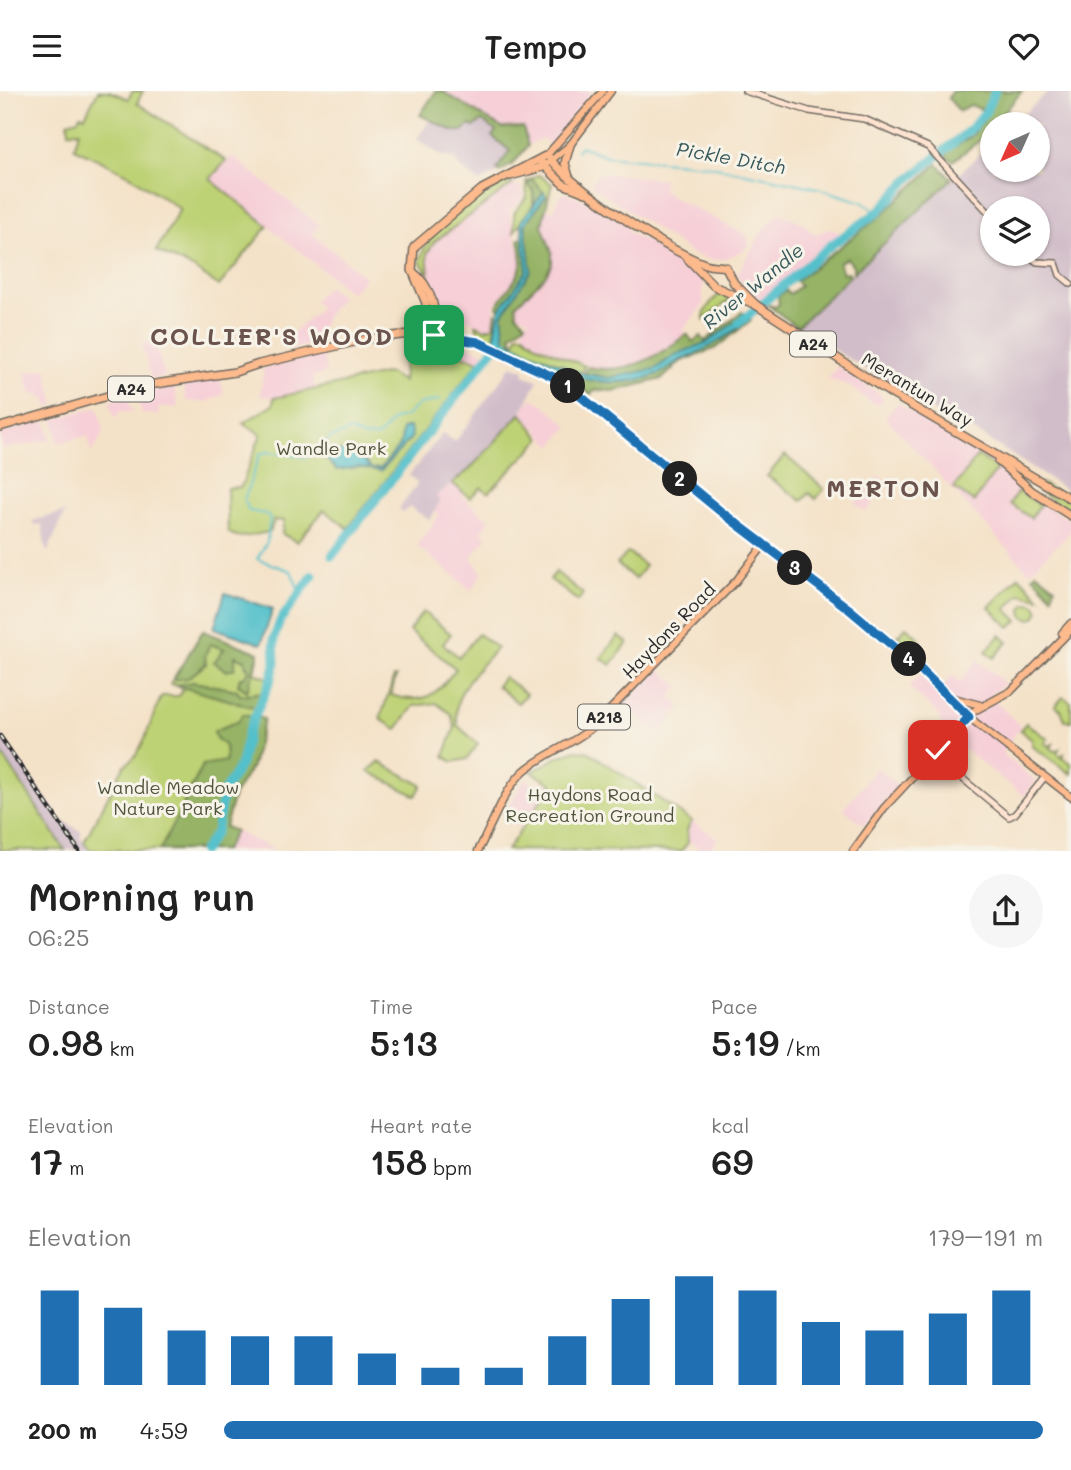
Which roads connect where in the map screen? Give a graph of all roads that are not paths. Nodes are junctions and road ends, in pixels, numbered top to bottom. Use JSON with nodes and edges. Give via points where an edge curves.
{"nodes":[{"id":1,"x":603,"y":91,"type":"edge"},
{"id":2,"x":611,"y":91,"type":"edge"},
{"id":3,"x":745,"y":91,"type":"edge"},
{"id":4,"x":570,"y":145,"type":"junction"},
{"id":5,"x":545,"y":161,"type":"junction"},
{"id":6,"x":569,"y":181,"type":"junction"},
{"id":7,"x":590,"y":195,"type":"junction"},
{"id":8,"x":980,"y":203,"type":"edge"},
{"id":9,"x":682,"y":254,"type":"junction"},
{"id":10,"x":1050,"y":263,"type":"edge"},
{"id":11,"x":715,"y":267,"type":"junction"},
{"id":12,"x":709,"y":278,"type":"junction"},
{"id":13,"x":732,"y":279,"type":"junction"},
{"id":14,"x":1071,"y":285,"type":"edge"},
{"id":15,"x":723,"y":288,"type":"junction"},
{"id":16,"x":756,"y":305,"type":"junction"},
{"id":17,"x":430,"y":330,"type":"junction"},
{"id":18,"x":0,"y":427,"type":"edge"},
{"id":19,"x":993,"y":455,"type":"junction"},
{"id":20,"x":1071,"y":499,"type":"edge"},
{"id":21,"x":1071,"y":516,"type":"edge"},
{"id":22,"x":764,"y":545,"type":"junction"},
{"id":23,"x":1071,"y":624,"type":"edge"},
{"id":24,"x":1071,"y":630,"type":"edge"},
{"id":25,"x":1051,"y":649,"type":"junction"},
{"id":26,"x":946,"y":694,"type":"junction"},
{"id":27,"x":982,"y":705,"type":"junction"},
{"id":28,"x":969,"y":717,"type":"junction"},
{"id":29,"x":934,"y":755,"type":"junction"},
{"id":30,"x":1044,"y":778,"type":"junction"},
{"id":31,"x":1071,"y":797,"type":"edge"},
{"id":32,"x":478,"y":851,"type":"edge"},
{"id":33,"x":853,"y":851,"type":"edge"}],
"edges":[{"from":1,"to":5,"type":"main road"},
{"from":2,"to":4,"type":"main road"},
{"from":3,"to":8,"type":"street","via":[[809,111],[862,119],[931,149]]},
{"from":4,"to":5,"type":"main road"},
{"from":4,"to":6,"type":"highway","via":[[565,163]]},
{"from":5,"to":6,"type":"highway","number":"A24"},
{"from":5,"to":17,"type":"highway","via":[[482,190],[414,247],[413,271],[431,292]]},
{"from":6,"to":7,"type":"highway","number":"A24"},
{"from":6,"to":7,"type":"highway","number":"A24"},
{"from":7,"to":9,"type":"highway","number":"A24"},
{"from":9,"to":11,"type":"highway","number":"A24"},
{"from":9,"to":12,"type":"highway","number":"A24"},
{"from":10,"to":14,"type":"street","via":[[1056,263]]},
{"from":11,"to":12,"type":"highway"},
{"from":11,"to":13,"type":"highway","number":"A24","via":[[729,269]]},
{"from":12,"to":15,"type":"highway","number":"A24","via":[[714,286]]},
{"from":13,"to":15,"type":"highway"},
{"from":13,"to":16,"type":"highway","name":"Merantun Way","number":"A24"},
{"from":15,"to":16,"type":"highway","name":"Merantun Way","number":"A24"},
{"from":16,"to":19,"type":"highway","name":"Merantun Way","number":"A24"},
{"from":17,"to":18,"type":"highway","number":"A24","via":[[142,386]]},
{"from":17,"to":22,"type":"main road","via":[[488,347],[562,381]]},
{"from":19,"to":20,"type":"highway","name":"Merantun Way","number":"A24"},
{"from":19,"to":21,"type":"highway","name":"Merantun Way","number":"A24","via":[[1017,479]]},
{"from":22,"to":26,"type":"main road","via":[[849,609]]},
{"from":22,"to":32,"type":"main road","name":"Haydons Road","number":"A218","via":[[736,582],[585,735],[523,773]]},
{"from":23,"to":25,"type":"main road"},
{"from":24,"to":25,"type":"main road"},
{"from":25,"to":27,"type":"main road","via":[[1011,691]]},
{"from":26,"to":27,"type":"main road"},
{"from":26,"to":28,"type":"main road"},
{"from":27,"to":28,"type":"main road"},
{"from":28,"to":29,"type":"main road"},
{"from":28,"to":30,"type":"main road"},
{"from":29,"to":30,"type":"street","via":[[1009,817]]},
{"from":29,"to":33,"type":"main road","via":[[884,808]]},
{"from":30,"to":31,"type":"main road"}]}
